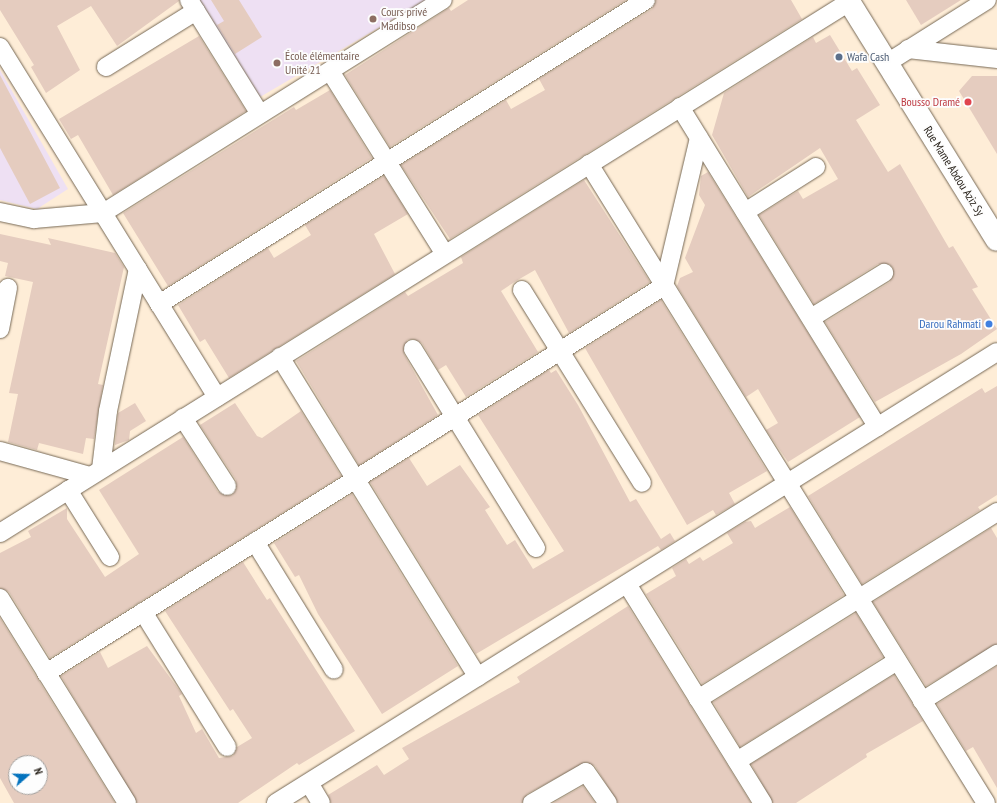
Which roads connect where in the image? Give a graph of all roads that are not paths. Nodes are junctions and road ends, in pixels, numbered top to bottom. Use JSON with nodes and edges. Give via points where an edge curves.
{"nodes":[{"id":1,"x":443,"y":0,"type":"edge"},
{"id":2,"x":646,"y":0,"type":"edge"},
{"id":3,"x":987,"y":0,"type":"edge"},
{"id":4,"x":848,"y":1,"type":"edge"},
{"id":5,"x":193,"y":5,"type":"edge"},
{"id":6,"x":0,"y":48,"type":"edge"},
{"id":7,"x":908,"y":49,"type":"junction"},
{"id":8,"x":997,"y":60,"type":"edge"},
{"id":9,"x":887,"y":63,"type":"junction"},
{"id":10,"x":106,"y":67,"type":"dead end"},
{"id":11,"x":330,"y":71,"type":"junction"},
{"id":12,"x":680,"y":107,"type":"junction"},
{"id":13,"x":260,"y":114,"type":"junction"},
{"id":14,"x":699,"y":138,"type":"junction"},
{"id":15,"x":387,"y":162,"type":"junction"},
{"id":16,"x":589,"y":164,"type":"junction"},
{"id":17,"x":816,"y":167,"type":"dead end"},
{"id":18,"x":0,"y":212,"type":"edge"},
{"id":19,"x":745,"y":212,"type":"junction"},
{"id":20,"x":103,"y":213,"type":"junction"},
{"id":21,"x":997,"y":240,"type":"edge"},
{"id":22,"x":445,"y":254,"type":"junction"},
{"id":23,"x":138,"y":269,"type":"junction"},
{"id":24,"x":884,"y":273,"type":"dead end"},
{"id":25,"x":664,"y":286,"type":"junction"},
{"id":26,"x":8,"y":288,"type":"dead end"},
{"id":27,"x":522,"y":290,"type":"dead end"},
{"id":28,"x":159,"y":304,"type":"junction"},
{"id":29,"x":811,"y":318,"type":"junction"},
{"id":30,"x":0,"y":329,"type":"edge"},
{"id":31,"x":413,"y":349,"type":"dead end"},
{"id":32,"x":560,"y":351,"type":"junction"},
{"id":33,"x":997,"y":352,"type":"edge"},
{"id":34,"x":280,"y":357,"type":"junction"},
{"id":35,"x":217,"y":397,"type":"junction"},
{"id":36,"x":455,"y":417,"type":"junction"},
{"id":37,"x":183,"y":418,"type":"junction"},
{"id":38,"x":878,"y":427,"type":"junction"},
{"id":39,"x":0,"y":451,"type":"edge"},
{"id":40,"x":96,"y":473,"type":"junction"},
{"id":41,"x":356,"y":479,"type":"junction"},
{"id":42,"x":642,"y":483,"type":"dead end"},
{"id":43,"x":787,"y":484,"type":"junction"},
{"id":44,"x":227,"y":486,"type":"dead end"},
{"id":45,"x":68,"y":490,"type":"junction"},
{"id":46,"x":997,"y":512,"type":"edge"},
{"id":47,"x":0,"y":532,"type":"edge"},
{"id":48,"x":255,"y":542,"type":"junction"},
{"id":49,"x":536,"y":548,"type":"dead end"},
{"id":50,"x":110,"y":557,"type":"dead end"},
{"id":51,"x":627,"y":584,"type":"junction"},
{"id":52,"x":0,"y":598,"type":"edge"},
{"id":53,"x":858,"y":598,"type":"junction"},
{"id":54,"x":143,"y":612,"type":"junction"},
{"id":55,"x":997,"y":654,"type":"edge"},
{"id":56,"x":897,"y":661,"type":"junction"},
{"id":57,"x":334,"y":670,"type":"dead end"},
{"id":58,"x":46,"y":673,"type":"junction"},
{"id":59,"x":478,"y":677,"type":"junction"},
{"id":60,"x":698,"y":699,"type":"junction"},
{"id":61,"x":922,"y":701,"type":"junction"},
{"id":62,"x":227,"y":746,"type":"dead end"},
{"id":63,"x":737,"y":761,"type":"junction"},
{"id":64,"x":308,"y":783,"type":"junction"},
{"id":65,"x":127,"y":803,"type":"edge"},
{"id":66,"x":276,"y":803,"type":"edge"},
{"id":67,"x":321,"y":803,"type":"edge"},
{"id":68,"x":532,"y":803,"type":"edge"},
{"id":69,"x":608,"y":803,"type":"edge"},
{"id":70,"x":763,"y":803,"type":"edge"},
{"id":71,"x":986,"y":803,"type":"edge"}],
"edges":[{"from":1,"to":11,"type":"street"},
{"from":2,"to":15,"type":"street"},
{"from":3,"to":7,"type":"street"},
{"from":4,"to":9,"type":"street","name":"Rue Mame Abdou Aziz Sy"},
{"from":4,"to":12,"type":"street"},
{"from":5,"to":10,"type":"street"},
{"from":5,"to":13,"type":"street"},
{"from":6,"to":20,"type":"street"},
{"from":7,"to":8,"type":"street"},
{"from":7,"to":9,"type":"street"},
{"from":9,"to":21,"type":"street","name":"Rue Mame Abdou Aziz Sy"},
{"from":11,"to":13,"type":"street"},
{"from":11,"to":15,"type":"street"},
{"from":12,"to":14,"type":"street"},
{"from":12,"to":16,"type":"street"},
{"from":13,"to":20,"type":"street"},
{"from":14,"to":19,"type":"street"},
{"from":14,"to":25,"type":"street"},
{"from":15,"to":22,"type":"street"},
{"from":15,"to":28,"type":"street"},
{"from":16,"to":22,"type":"street"},
{"from":16,"to":25,"type":"street"},
{"from":17,"to":19,"type":"street"},
{"from":18,"to":20,"type":"street","via":[[34,219]]},
{"from":19,"to":29,"type":"street"},
{"from":20,"to":23,"type":"street"},
{"from":22,"to":34,"type":"street"},
{"from":23,"to":28,"type":"street"},
{"from":23,"to":40,"type":"street"},
{"from":24,"to":29,"type":"street"},
{"from":25,"to":32,"type":"street"},
{"from":25,"to":43,"type":"street"},
{"from":26,"to":30,"type":"street"},
{"from":27,"to":32,"type":"street"},
{"from":28,"to":35,"type":"street"},
{"from":29,"to":38,"type":"street"},
{"from":31,"to":36,"type":"street"},
{"from":32,"to":36,"type":"street"},
{"from":32,"to":42,"type":"street"},
{"from":33,"to":38,"type":"street"},
{"from":34,"to":35,"type":"street"},
{"from":34,"to":41,"type":"street"},
{"from":35,"to":37,"type":"street"},
{"from":36,"to":41,"type":"street"},
{"from":36,"to":49,"type":"street"},
{"from":37,"to":40,"type":"street"},
{"from":37,"to":44,"type":"street"},
{"from":38,"to":43,"type":"street"},
{"from":39,"to":40,"type":"street"},
{"from":40,"to":45,"type":"street"},
{"from":41,"to":48,"type":"street"},
{"from":41,"to":59,"type":"street"},
{"from":43,"to":51,"type":"street"},
{"from":43,"to":53,"type":"street"},
{"from":45,"to":47,"type":"street"},
{"from":45,"to":50,"type":"street"},
{"from":46,"to":53,"type":"street"},
{"from":48,"to":54,"type":"street"},
{"from":48,"to":57,"type":"street"},
{"from":51,"to":59,"type":"street"},
{"from":51,"to":60,"type":"street"},
{"from":52,"to":58,"type":"street"},
{"from":53,"to":56,"type":"street"},
{"from":53,"to":60,"type":"street"},
{"from":54,"to":58,"type":"street"},
{"from":54,"to":62,"type":"street"},
{"from":55,"to":61,"type":"street"},
{"from":56,"to":61,"type":"street"},
{"from":56,"to":63,"type":"street"},
{"from":58,"to":65,"type":"street"},
{"from":59,"to":64,"type":"street"},
{"from":60,"to":63,"type":"street"},
{"from":61,"to":71,"type":"street"},
{"from":63,"to":70,"type":"street"},
{"from":64,"to":66,"type":"street"},
{"from":64,"to":67,"type":"street"},
{"from":68,"to":69,"type":"street","via":[[586,772]]}]}
